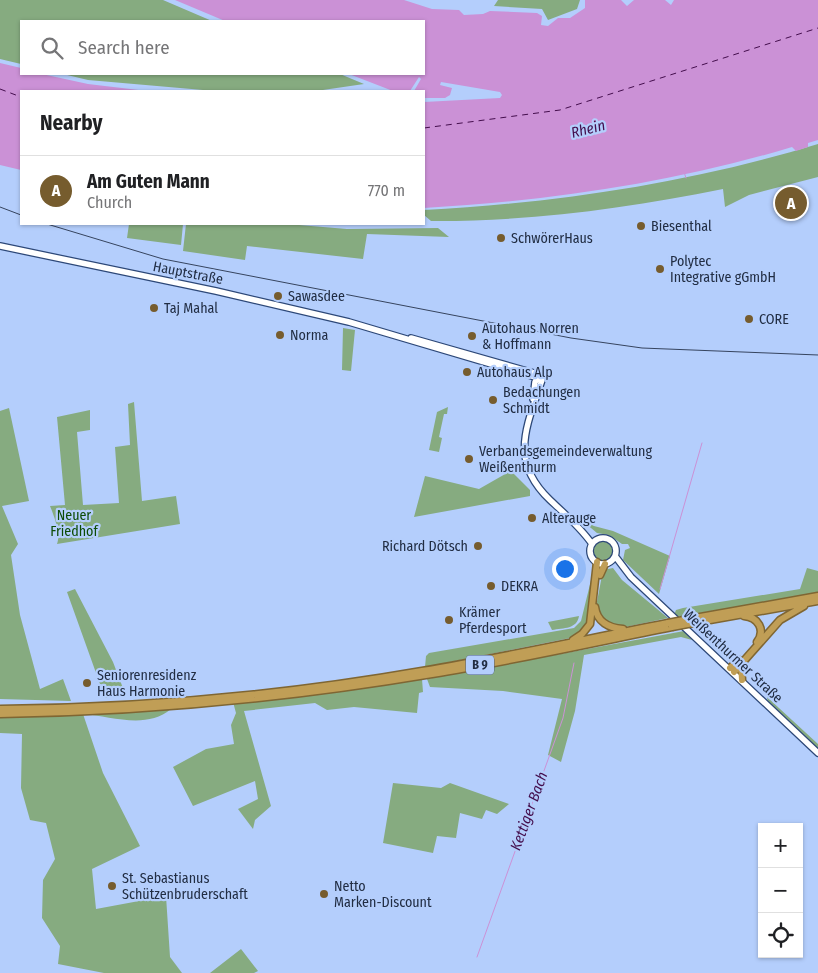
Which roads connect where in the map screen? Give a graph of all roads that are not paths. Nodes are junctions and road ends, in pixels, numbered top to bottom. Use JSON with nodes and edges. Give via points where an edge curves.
{"nodes":[{"id":1,"x":0,"y":246,"type":"edge"},
{"id":2,"x":447,"y":350,"type":"junction"},
{"id":3,"x":520,"y":373,"type":"junction"},
{"id":4,"x":541,"y":378,"type":"junction"},
{"id":5,"x":534,"y":388,"type":"junction"},
{"id":6,"x":532,"y":408,"type":"junction"},
{"id":7,"x":578,"y":527,"type":"junction"},
{"id":8,"x":598,"y":539,"type":"junction"},
{"id":9,"x":592,"y":544,"type":"junction"},
{"id":10,"x":615,"y":556,"type":"junction"},
{"id":11,"x":597,"y":562,"type":"junction"},
{"id":12,"x":607,"y":563,"type":"junction"},
{"id":13,"x":631,"y":577,"type":"junction"},
{"id":14,"x":818,"y":599,"type":"edge"},
{"id":15,"x":733,"y":616,"type":"junction"},
{"id":16,"x":691,"y":621,"type":"junction"},
{"id":17,"x":670,"y":625,"type":"junction"},
{"id":18,"x":632,"y":630,"type":"junction"},
{"id":19,"x":563,"y":644,"type":"junction"},
{"id":20,"x":741,"y":664,"type":"junction"},
{"id":21,"x":732,"y":670,"type":"junction"},
{"id":22,"x":742,"y":680,"type":"junction"},
{"id":23,"x":331,"y":687,"type":"junction"},
{"id":24,"x":0,"y":709,"type":"edge"},
{"id":25,"x":45,"y":710,"type":"junction"},
{"id":26,"x":0,"y":714,"type":"edge"},
{"id":27,"x":818,"y":753,"type":"edge"}],
"edges":[{"from":1,"to":2,"type":"main road","name":"Hauptstraße","via":[[216,291]]},
{"from":2,"to":3,"type":"main road"},
{"from":2,"to":4,"type":"main road"},
{"from":3,"to":4,"type":"main road"},
{"from":3,"to":5,"type":"main road"},
{"from":4,"to":5,"type":"main road"},
{"from":4,"to":6,"type":"main road"},
{"from":5,"to":6,"type":"main road"},
{"from":6,"to":7,"type":"main road","via":[[524,446],[527,470],[536,486]]},
{"from":7,"to":8,"type":"main road"},
{"from":7,"to":9,"type":"main road"},
{"from":8,"to":9,"type":"main road"},
{"from":8,"to":10,"type":"main road","via":[[612,542],[616,548]]},
{"from":9,"to":11,"type":"main road","via":[[591,554]]},
{"from":10,"to":12,"type":"main road"},
{"from":10,"to":13,"type":"main road","name":"Weißenthurmer Straße"},
{"from":11,"to":12,"type":"main road"},
{"from":11,"to":19,"type":"highway","via":[[590,624],[582,634]]},
{"from":12,"to":13,"type":"main road","name":"Weißenthurmer Straße"},
{"from":12,"to":18,"type":"highway","via":[[595,602],[596,613],[610,627]]},
{"from":13,"to":21,"type":"main road","name":"Weißenthurmer Straße"},
{"from":14,"to":15,"type":"highway","number":"B 9"},
{"from":14,"to":16,"type":"highway","number":"B 9"},
{"from":14,"to":20,"type":"highway","via":[[784,617]]},
{"from":15,"to":16,"type":"highway","number":"B 9"},
{"from":15,"to":21,"type":"highway","number":"B 9","via":[[752,618],[761,633]]},
{"from":16,"to":17,"type":"highway","number":"B 9","bridge":true},
{"from":17,"to":18,"type":"highway","number":"B 9"},
{"from":17,"to":23,"type":"highway","number":"B 9","via":[[496,662]]},
{"from":18,"to":19,"type":"highway","number":"B 9"},
{"from":19,"to":23,"type":"highway","number":"B 9"},
{"from":20,"to":21,"type":"highway"},
{"from":20,"to":22,"type":"highway"},
{"from":21,"to":22,"type":"main road","name":"Weißenthurmer Straße"},
{"from":22,"to":27,"type":"main road","name":"Weißenthurmer Straße"},
{"from":23,"to":25,"type":"highway","number":"B 9"},
{"from":24,"to":25,"type":"highway","number":"B 9"},
{"from":25,"to":26,"type":"highway","number":"B 9"}]}
